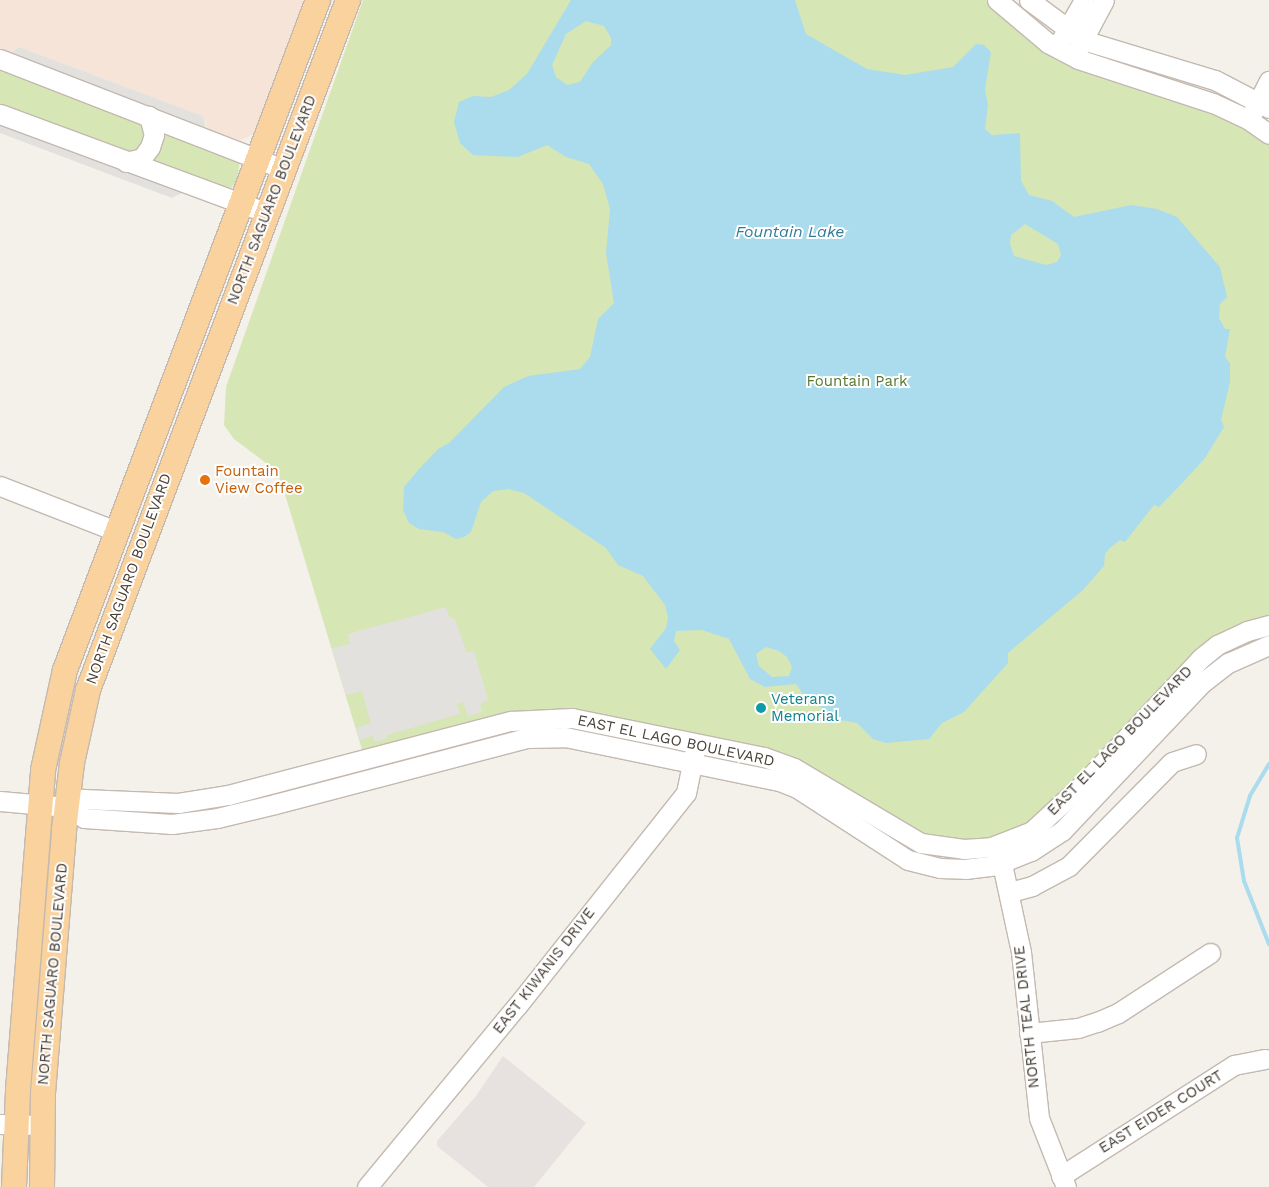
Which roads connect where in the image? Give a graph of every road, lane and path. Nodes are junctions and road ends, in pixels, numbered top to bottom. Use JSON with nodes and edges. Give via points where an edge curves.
{"nodes":[{"id":1,"x":318,"y":0,"type":"edge"},
{"id":2,"x":348,"y":0,"type":"edge"},
{"id":3,"x":997,"y":0,"type":"edge"},
{"id":4,"x":1029,"y":0,"type":"edge"},
{"id":5,"x":1092,"y":5,"type":"edge"},
{"id":6,"x":1075,"y":35,"type":"junction"},
{"id":7,"x":1057,"y":47,"type":"junction"},
{"id":8,"x":1074,"y":57,"type":"junction"},
{"id":9,"x":0,"y":59,"type":"edge"},
{"id":10,"x":1269,"y":81,"type":"edge"},
{"id":11,"x":1264,"y":105,"type":"edge"},
{"id":12,"x":0,"y":114,"type":"edge"},
{"id":13,"x":149,"y":116,"type":"junction"},
{"id":14,"x":1249,"y":120,"type":"junction"},
{"id":15,"x":1269,"y":134,"type":"edge"},
{"id":16,"x":258,"y":159,"type":"junction"},
{"id":17,"x":126,"y":162,"type":"junction"},
{"id":18,"x":284,"y":169,"type":"junction"},
{"id":19,"x":242,"y":203,"type":"junction"},
{"id":20,"x":268,"y":213,"type":"junction"},
{"id":21,"x":0,"y":486,"type":"edge"},
{"id":22,"x":116,"y":531,"type":"junction"},
{"id":23,"x":121,"y":597,"type":"junction"},
{"id":24,"x":1269,"y":625,"type":"edge"},
{"id":25,"x":1269,"y":645,"type":"edge"},
{"id":26,"x":696,"y":743,"type":"junction"},
{"id":27,"x":1196,"y":754,"type":"dead end"},
{"id":28,"x":383,"y":755,"type":"junction"},
{"id":29,"x":692,"y":762,"type":"junction"},
{"id":30,"x":389,"y":773,"type":"junction"},
{"id":31,"x":0,"y":802,"type":"edge"},
{"id":32,"x":40,"y":805,"type":"junction"},
{"id":33,"x":67,"y":807,"type":"junction"},
{"id":34,"x":907,"y":837,"type":"junction"},
{"id":35,"x":895,"y":853,"type":"junction"},
{"id":36,"x":1000,"y":853,"type":"junction"},
{"id":37,"x":1010,"y":892,"type":"junction"},
{"id":38,"x":1210,"y":953,"type":"dead end"},
{"id":39,"x":1029,"y":1033,"type":"junction"},
{"id":40,"x":1265,"y":1058,"type":"dead end"},
{"id":41,"x":8,"y":1124,"type":"edge"},
{"id":42,"x":42,"y":1125,"type":"junction"},
{"id":43,"x":1063,"y":1181,"type":"edge"},
{"id":44,"x":14,"y":1187,"type":"edge"},
{"id":45,"x":42,"y":1187,"type":"edge"},
{"id":46,"x":367,"y":1187,"type":"edge"}],
"edges":[{"from":1,"to":16,"type":"main road","name":"NORTH SAGUARO BOULEVARD"},
{"from":2,"to":18,"type":"main road","name":"NORTH SAGUARO BOULEVARD"},
{"from":3,"to":7,"type":"street"},
{"from":4,"to":6,"type":"street"},
{"from":5,"to":6,"type":"street"},
{"from":6,"to":7,"type":"street"},
{"from":6,"to":8,"type":"street"},
{"from":6,"to":11,"type":"street","via":[[1208,78]]},
{"from":7,"to":8,"type":"street"},
{"from":8,"to":14,"type":"street","via":[[1192,95]]},
{"from":9,"to":13,"type":"street"},
{"from":10,"to":11,"type":"street"},
{"from":11,"to":14,"type":"street"},
{"from":12,"to":17,"type":"street"},
{"from":13,"to":16,"type":"street"},
{"from":13,"to":17,"type":"street","via":[[154,135],[150,147],[142,158]]},
{"from":14,"to":15,"type":"street"},
{"from":16,"to":18,"type":"street"},
{"from":16,"to":19,"type":"main road","name":"NORTH SAGUARO BOULEVARD"},
{"from":17,"to":19,"type":"street"},
{"from":18,"to":20,"type":"main road","name":"NORTH SAGUARO BOULEVARD"},
{"from":19,"to":20,"type":"street"},
{"from":19,"to":22,"type":"main road","name":"NORTH SAGUARO BOULEVARD"},
{"from":20,"to":23,"type":"main road","name":"NORTH SAGUARO BOULEVARD"},
{"from":21,"to":22,"type":"street"},
{"from":22,"to":23,"type":"main road","via":[[130,539],[123,564]]},
{"from":22,"to":32,"type":"main road","name":"NORTH SAGUARO BOULEVARD","via":[[65,670],[43,770]]},
{"from":23,"to":33,"type":"main road","name":"NORTH SAGUARO BOULEVARD","via":[[88,690],[72,763]]},
{"from":24,"to":36,"type":"street","name":"EAST EL LAGO BOULEVARD","via":[[1217,645],[1200,658],[1086,781],[1032,831]]},
{"from":25,"to":36,"type":"street","name":"EAST EL LAGO BOULEVARD","via":[[1228,663],[1202,683],[1062,831],[1031,850]]},
{"from":26,"to":28,"type":"street","name":"EAST EL LAGO BOULEVARD","via":[[572,718],[530,718]]},
{"from":26,"to":29,"type":"street","name":"EAST KIWANIS DRIVE"},
{"from":26,"to":34,"type":"street","name":"EAST EL LAGO BOULEVARD","via":[[764,757],[794,768]]},
{"from":27,"to":37,"type":"street","via":[[1172,762],[1069,866],[1032,886]]},
{"from":28,"to":30,"type":"street"},
{"from":28,"to":33,"type":"street","name":"EAST EL LAGO BOULEVARD","via":[[228,795],[178,803],[83,799]]},
{"from":29,"to":30,"type":"street","name":"EAST EL LAGO BOULEVARD","via":[[565,737],[526,738]]},
{"from":29,"to":35,"type":"street","name":"EAST EL LAGO BOULEVARD","via":[[763,776],[797,788]]},
{"from":29,"to":46,"type":"street","name":"EAST KIWANIS DRIVE","via":[[686,793],[517,1006]]},
{"from":30,"to":33,"type":"street","via":[[217,818],[172,824],[84,818]]},
{"from":31,"to":32,"type":"street"},
{"from":32,"to":33,"type":"street"},
{"from":32,"to":41,"type":"main road","name":"NORTH SAGUARO BOULEVARD"},
{"from":33,"to":42,"type":"main road","name":"NORTH SAGUARO BOULEVARD"},
{"from":34,"to":35,"type":"street"},
{"from":34,"to":36,"type":"street","name":"EAST EL LAGO BOULEVARD","via":[[940,848]]},
{"from":35,"to":36,"type":"street","name":"EAST EL LAGO BOULEVARD","via":[[940,868],[965,869]]},
{"from":36,"to":37,"type":"street","name":"NORTH TEAL DRIVE"},
{"from":37,"to":39,"type":"street","name":"NORTH TEAL DRIVE","via":[[1021,952]]},
{"from":38,"to":39,"type":"street","via":[[1118,1013],[1078,1028]]},
{"from":39,"to":43,"type":"street","name":"NORTH TEAL DRIVE","via":[[1039,1118]]},
{"from":40,"to":43,"type":"street","name":"EAST EIDER COURT","via":[[1234,1066]]},
{"from":41,"to":42,"type":"street"},
{"from":41,"to":44,"type":"main road","name":"NORTH SAGUARO BOULEVARD"},
{"from":42,"to":45,"type":"main road","name":"NORTH SAGUARO BOULEVARD"}]}
